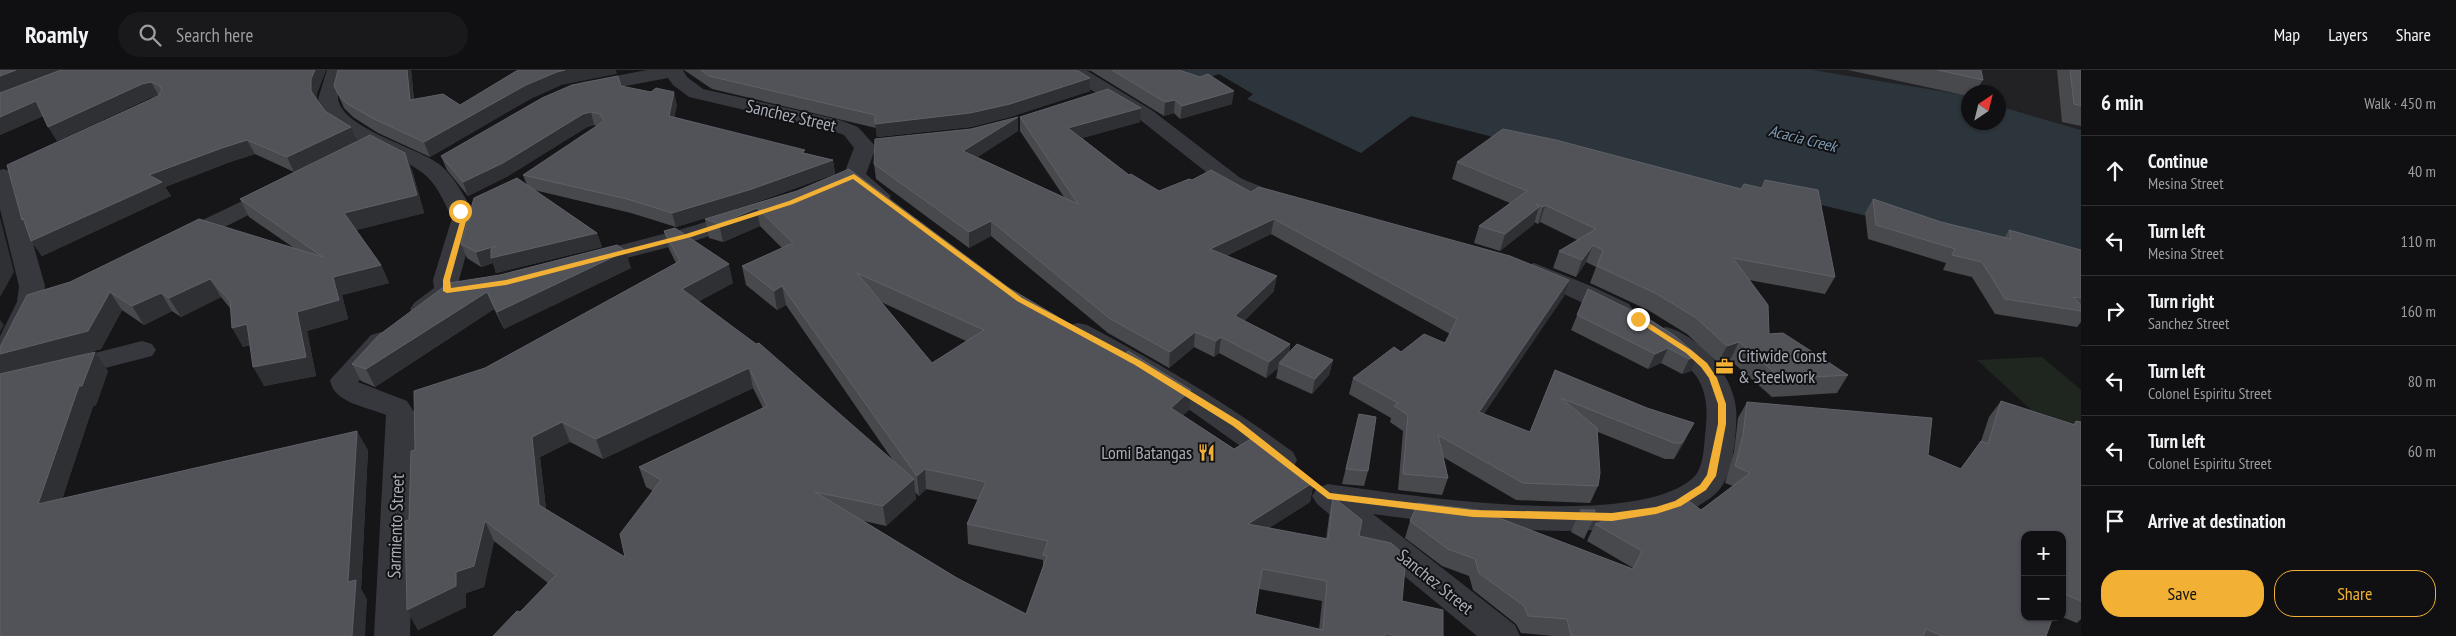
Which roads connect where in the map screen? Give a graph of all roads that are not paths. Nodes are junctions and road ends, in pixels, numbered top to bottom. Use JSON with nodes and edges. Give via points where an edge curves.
{"nodes":[{"id":1,"x":337,"y":70,"type":"edge"},
{"id":2,"x":1072,"y":70,"type":"edge"},
{"id":3,"x":673,"y":71,"type":"edge"},
{"id":4,"x":1112,"y":93,"type":"junction"},
{"id":5,"x":561,"y":94,"type":"edge"},
{"id":6,"x":1084,"y":102,"type":"edge"},
{"id":7,"x":376,"y":142,"type":"junction"},
{"id":8,"x":349,"y":155,"type":"edge"},
{"id":9,"x":7,"y":173,"type":"edge"},
{"id":10,"x":295,"y":182,"type":"edge"},
{"id":11,"x":1283,"y":201,"type":"edge"},
{"id":12,"x":763,"y":211,"type":"edge"},
{"id":13,"x":901,"y":211,"type":"edge"},
{"id":14,"x":162,"y":249,"type":"edge"},
{"id":15,"x":1506,"y":262,"type":"edge"},
{"id":16,"x":573,"y":265,"type":"edge"},
{"id":17,"x":1053,"y":318,"type":"edge"},
{"id":18,"x":142,"y":350,"type":"dead end"},
{"id":19,"x":0,"y":363,"type":"edge"},
{"id":20,"x":0,"y":386,"type":"edge"},
{"id":21,"x":1315,"y":486,"type":"junction"},
{"id":22,"x":392,"y":636,"type":"edge"},
{"id":23,"x":1502,"y":636,"type":"edge"}],
"edges":[{"from":1,"to":7,"type":"street","via":[[328,98],[331,108]]},
{"from":2,"to":4,"type":"street"},
{"from":3,"to":5,"type":"street"},
{"from":3,"to":13,"type":"street","name":"Sanchez Street","via":[[696,93],[834,124],[851,131],[874,146],[845,180]]},
{"from":4,"to":6,"type":"street"},
{"from":4,"to":11,"type":"street","via":[[1242,189]]},
{"from":7,"to":8,"type":"street"},
{"from":7,"to":22,"type":"street","name":"Sarmiento Street","via":[[438,163],[451,192],[469,207],[446,280],[457,290],[376,345],[344,380],[351,391],[397,408],[401,416]]},
{"from":9,"to":19,"type":"street","via":[[32,286],[41,301]]},
{"from":10,"to":14,"type":"street"},
{"from":12,"to":16,"type":"street","via":[[688,235]]},
{"from":15,"to":21,"type":"street","via":[[1582,291],[1642,321],[1683,347],[1704,365],[1713,378],[1722,404],[1722,424],[1712,476],[1703,488],[1678,503],[1656,510],[1612,517],[1533,517],[1473,514]]},
{"from":17,"to":21,"type":"street","name":"Sanchez Street","via":[[1138,363],[1236,424]]},
{"from":18,"to":20,"type":"street"},
{"from":21,"to":23,"type":"street","name":"Sanchez Street"}]}
